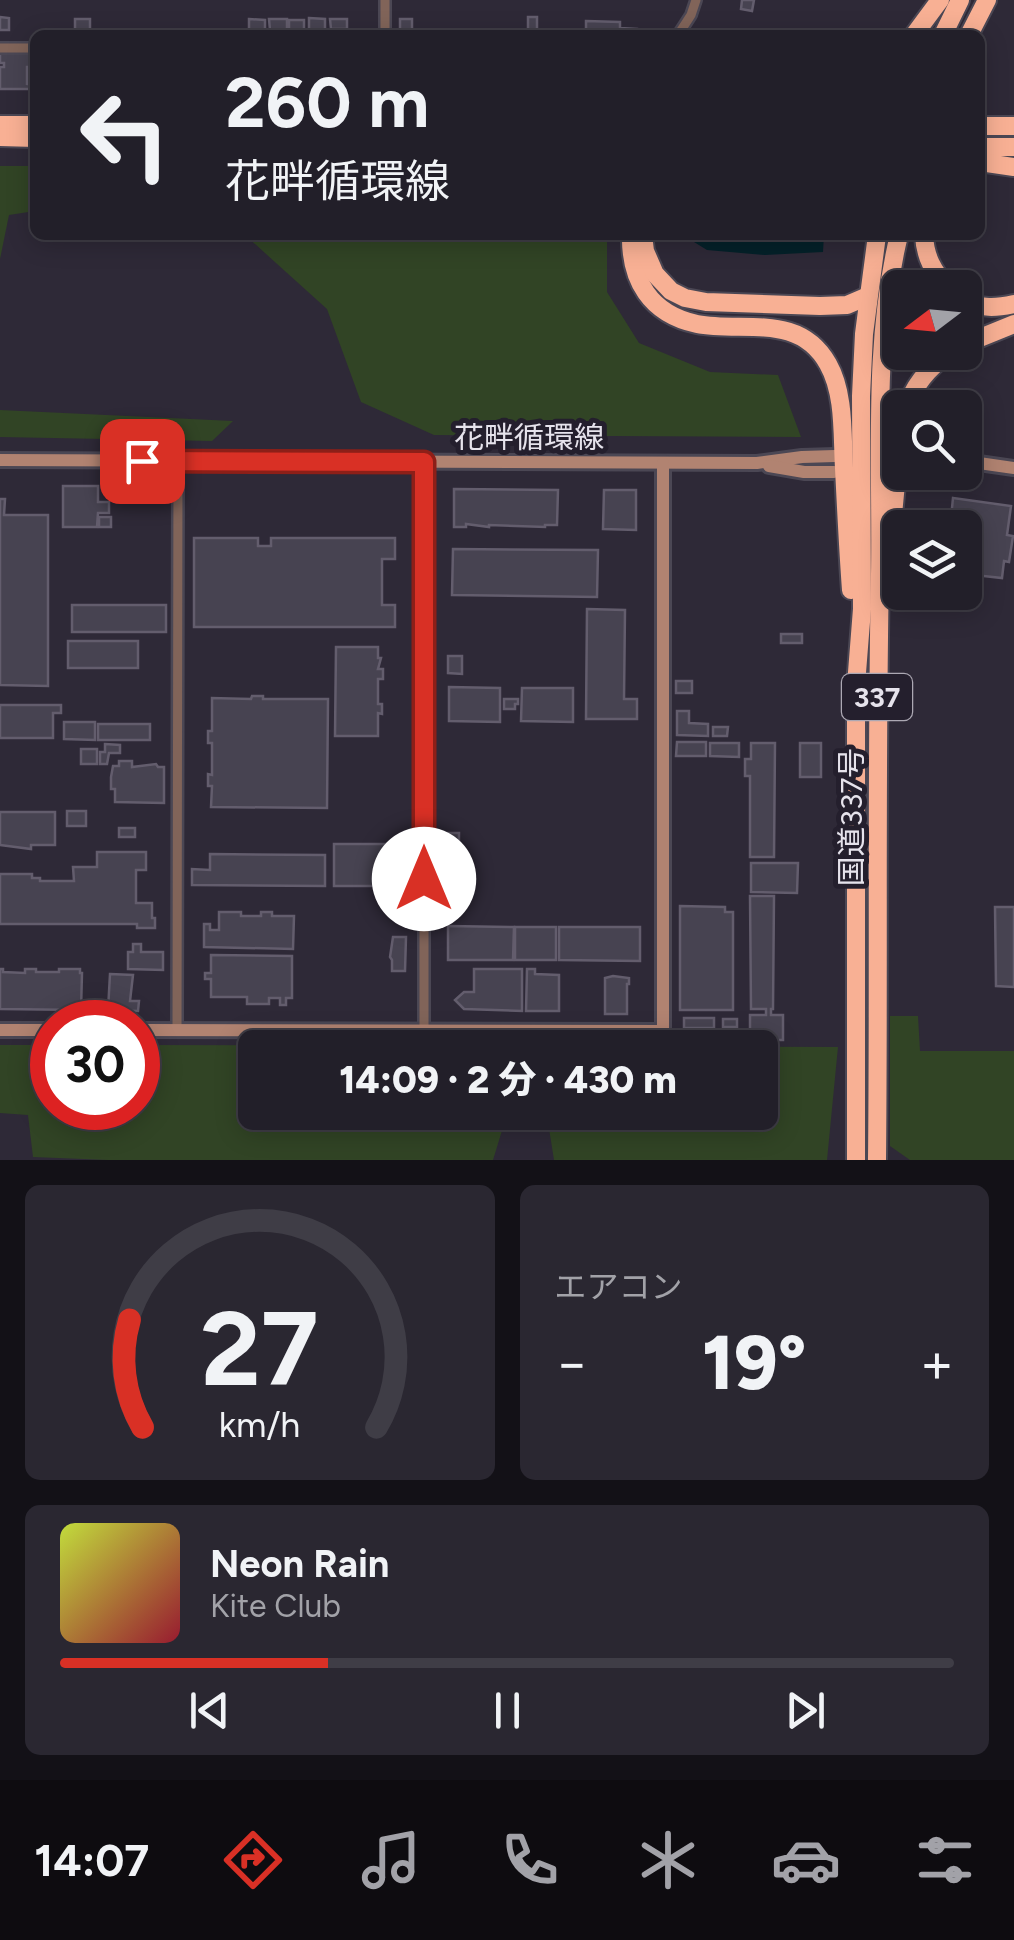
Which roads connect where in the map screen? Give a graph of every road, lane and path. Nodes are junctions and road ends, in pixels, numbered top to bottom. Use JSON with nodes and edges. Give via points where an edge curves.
{"nodes":[{"id":1,"x":385,"y":0,"type":"edge"},
{"id":2,"x":696,"y":0,"type":"edge"},
{"id":3,"x":940,"y":0,"type":"edge"},
{"id":4,"x":960,"y":0,"type":"edge"},
{"id":5,"x":987,"y":0,"type":"edge"},
{"id":6,"x":385,"y":30,"type":"edge"},
{"id":7,"x":681,"y":30,"type":"edge"},
{"id":8,"x":918,"y":30,"type":"edge"},
{"id":9,"x":945,"y":30,"type":"edge"},
{"id":10,"x":972,"y":30,"type":"edge"},
{"id":11,"x":0,"y":48,"type":"edge"},
{"id":12,"x":30,"y":48,"type":"edge"},
{"id":13,"x":0,"y":125,"type":"edge"},
{"id":14,"x":30,"y":125,"type":"edge"},
{"id":15,"x":985,"y":126,"type":"edge"},
{"id":16,"x":1014,"y":126,"type":"edge"},
{"id":17,"x":0,"y":138,"type":"edge"},
{"id":18,"x":30,"y":138,"type":"edge"},
{"id":19,"x":985,"y":147,"type":"edge"},
{"id":20,"x":1014,"y":147,"type":"edge"},
{"id":21,"x":985,"y":163,"type":"edge"},
{"id":22,"x":1014,"y":168,"type":"edge"},
{"id":23,"x":630,"y":240,"type":"edge"},
{"id":24,"x":644,"y":240,"type":"edge"},
{"id":25,"x":875,"y":240,"type":"edge"},
{"id":26,"x":897,"y":240,"type":"edge"},
{"id":27,"x":924,"y":240,"type":"edge"},
{"id":28,"x":933,"y":270,"type":"edge"},
{"id":29,"x":868,"y":296,"type":"junction"},
{"id":30,"x":1014,"y":304,"type":"edge"},
{"id":31,"x":982,"y":305,"type":"edge"},
{"id":32,"x":1014,"y":324,"type":"edge"},
{"id":33,"x":982,"y":337,"type":"edge"},
{"id":34,"x":835,"y":456,"type":"dead end"},
{"id":35,"x":0,"y":460,"type":"edge"},
{"id":36,"x":178,"y":461,"type":"junction"},
{"id":37,"x":424,"y":462,"type":"junction"},
{"id":38,"x":663,"y":463,"type":"junction"},
{"id":39,"x":757,"y":464,"type":"junction"},
{"id":40,"x":982,"y":464,"type":"edge"},
{"id":41,"x":1014,"y":468,"type":"edge"},
{"id":42,"x":834,"y":472,"type":"dead end"},
{"id":43,"x":895,"y":490,"type":"edge"},
{"id":44,"x":877,"y":678,"type":"junction"},
{"id":45,"x":856,"y":685,"type":"junction"},
{"id":46,"x":0,"y":1030,"type":"edge"},
{"id":47,"x":30,"y":1030,"type":"edge"},
{"id":48,"x":160,"y":1030,"type":"edge"},
{"id":49,"x":177,"y":1030,"type":"junction"},
{"id":50,"x":238,"y":1030,"type":"edge"},
{"id":51,"x":424,"y":1030,"type":"edge"},
{"id":52,"x":662,"y":1030,"type":"edge"},
{"id":53,"x":856,"y":1160,"type":"edge"},
{"id":54,"x":877,"y":1160,"type":"edge"}],
"edges":[{"from":1,"to":6,"type":"street"},
{"from":2,"to":7,"type":"street"},
{"from":3,"to":8,"type":"highway"},
{"from":4,"to":9,"type":"highway"},
{"from":5,"to":10,"type":"highway"},
{"from":11,"to":12,"type":"street"},
{"from":13,"to":14,"type":"highway"},
{"from":15,"to":16,"type":"highway"},
{"from":17,"to":18,"type":"highway"},
{"from":19,"to":20,"type":"highway"},
{"from":21,"to":22,"type":"highway"},
{"from":23,"to":45,"type":"highway","via":[[636,277],[668,313],[697,324],[776,328],[806,339],[828,363],[840,399]]},
{"from":24,"to":29,"type":"highway","via":[[655,274],[685,298],[820,306]]},
{"from":25,"to":29,"type":"highway","name":"国道337号","number":"337"},
{"from":26,"to":44,"type":"highway","name":"国道337号","number":"337","via":[[883,348]]},
{"from":27,"to":28,"type":"highway"},
{"from":29,"to":45,"type":"highway","name":"国道337号","number":"337"},
{"from":30,"to":31,"type":"highway"},
{"from":32,"to":33,"type":"highway"},
{"from":34,"to":39,"type":"street","name":"花畔循環線"},
{"from":35,"to":36,"type":"street","name":"花畔循環線"},
{"from":36,"to":37,"type":"street","name":"花畔循環線"},
{"from":36,"to":49,"type":"street"},
{"from":37,"to":38,"type":"street","name":"花畔循環線"},
{"from":37,"to":51,"type":"street"},
{"from":38,"to":39,"type":"street","name":"花畔循環線"},
{"from":38,"to":52,"type":"street"},
{"from":39,"to":42,"type":"street","name":"花畔循環線"},
{"from":40,"to":41,"type":"street"},
{"from":43,"to":44,"type":"highway"},
{"from":44,"to":54,"type":"highway","name":"国道337号","number":"337"},
{"from":45,"to":53,"type":"highway","name":"国道337号","number":"337"},
{"from":46,"to":47,"type":"street"},
{"from":48,"to":49,"type":"street"},
{"from":49,"to":50,"type":"street"}]}
